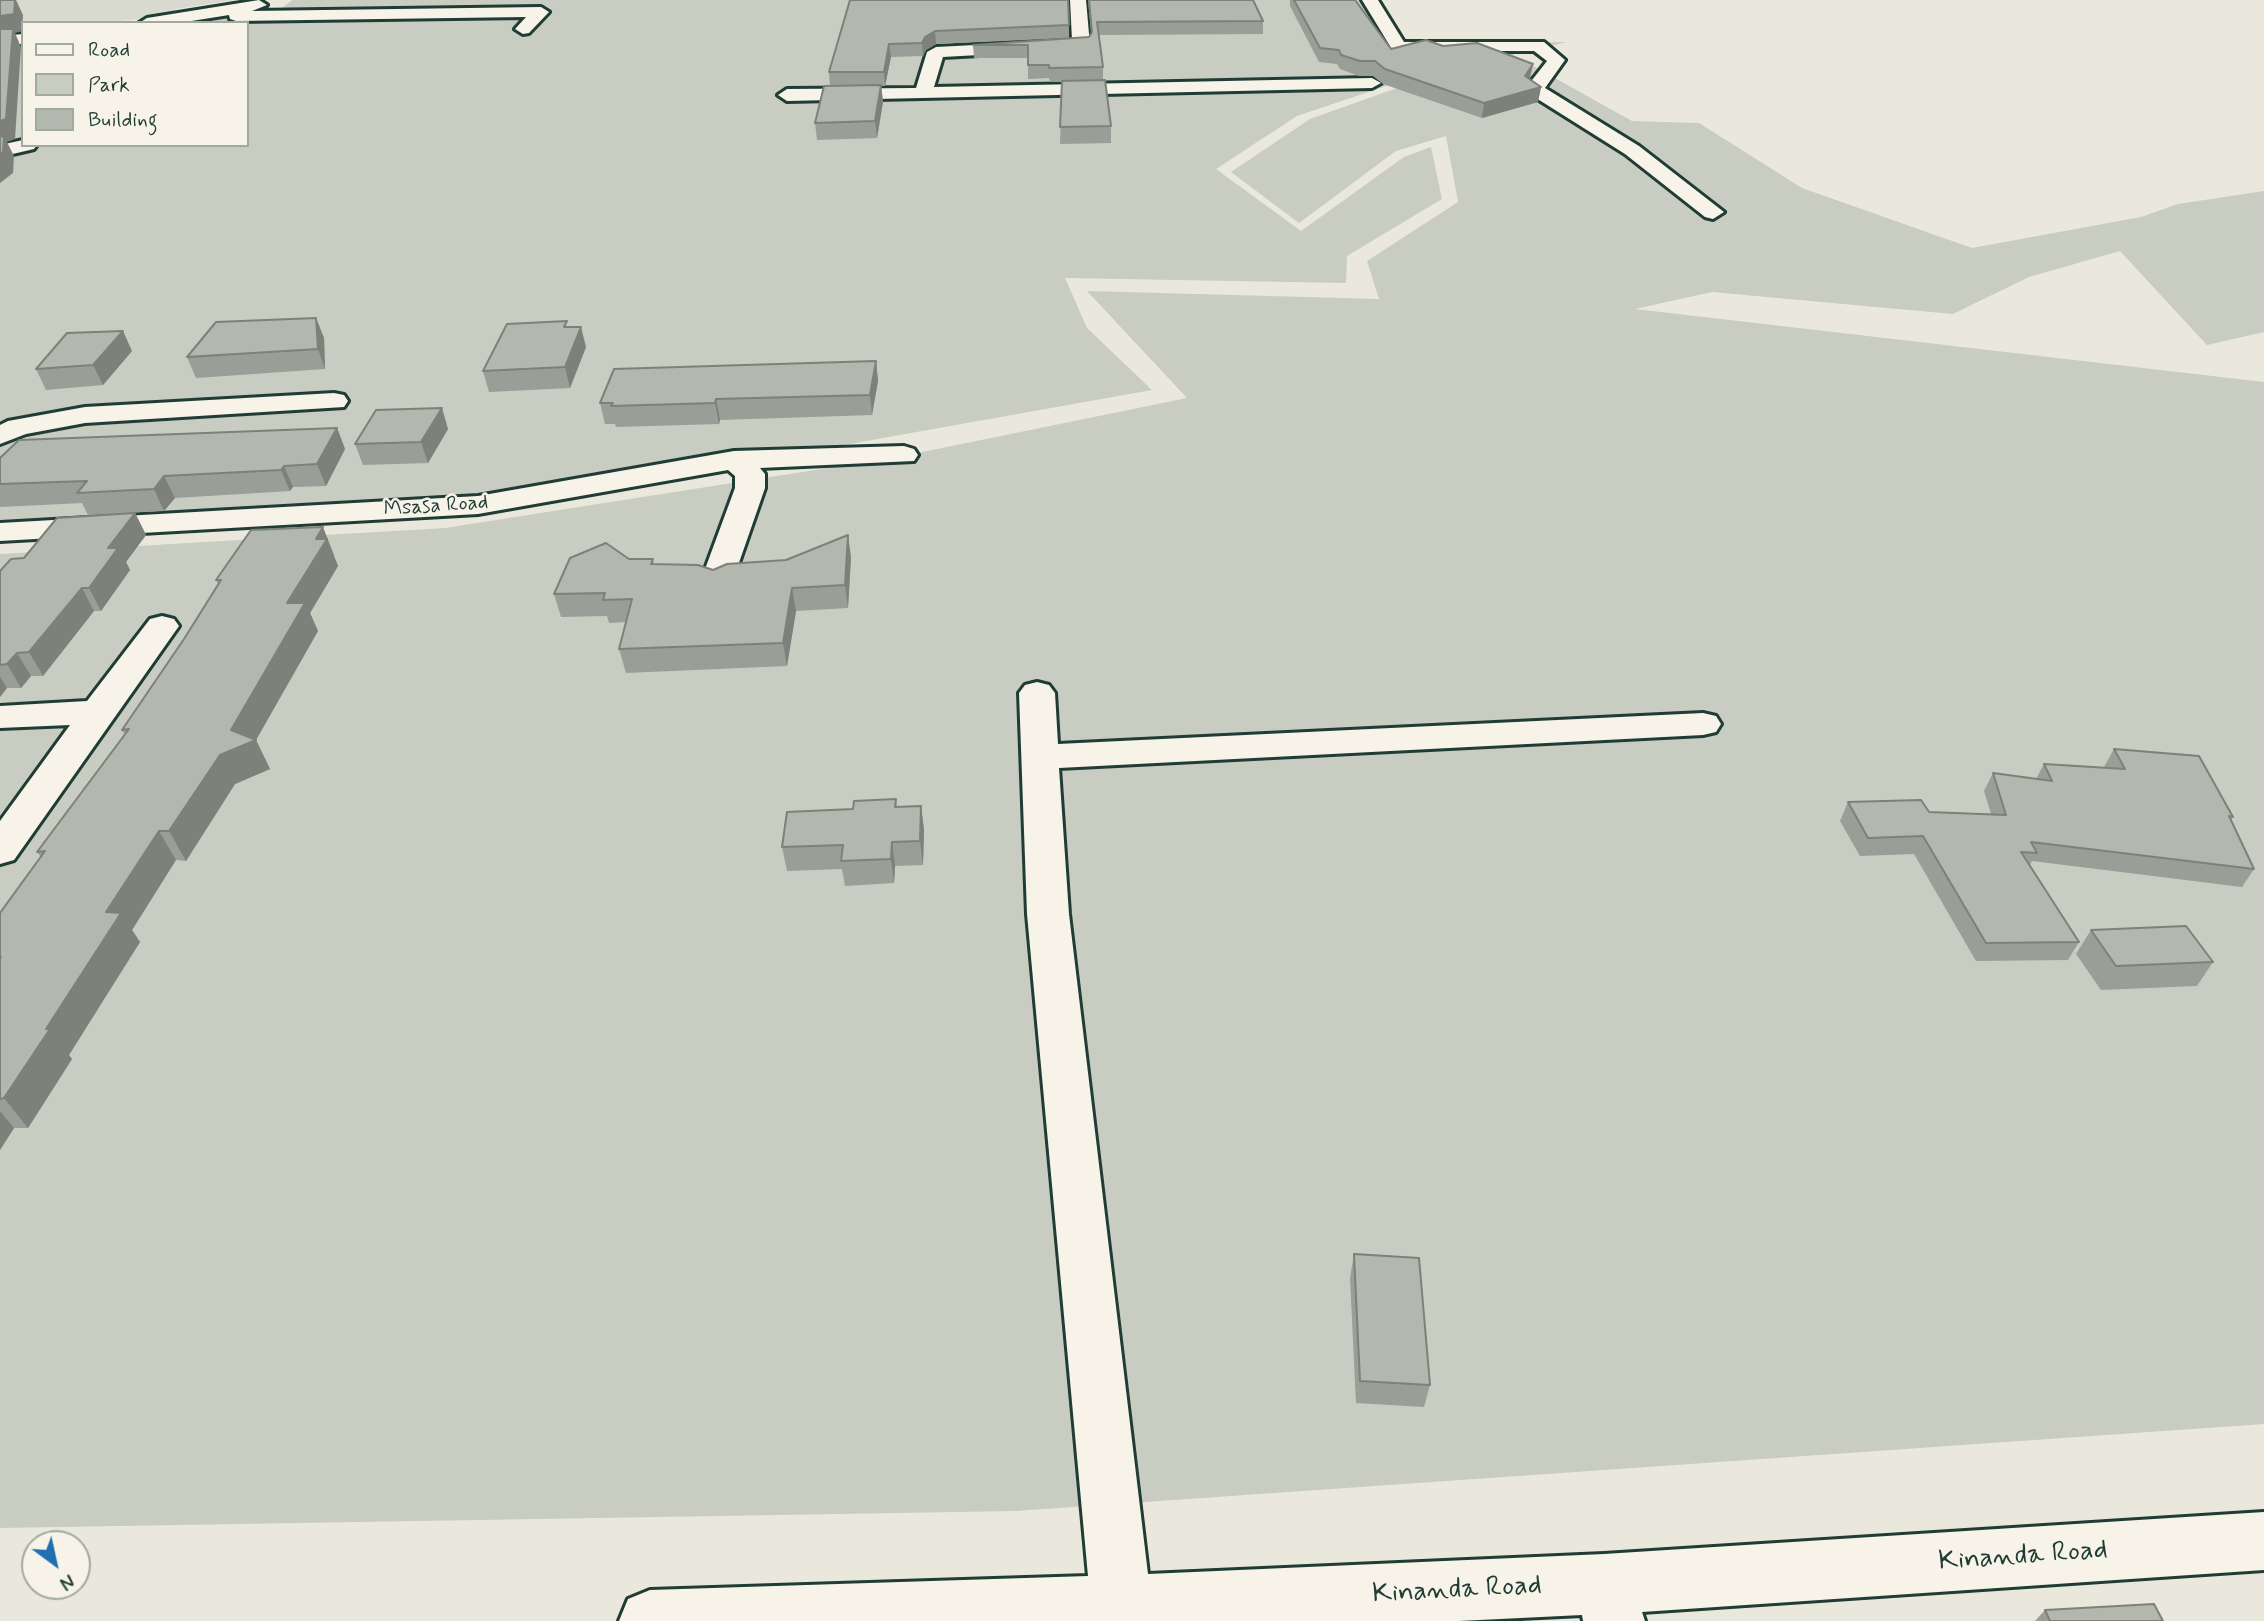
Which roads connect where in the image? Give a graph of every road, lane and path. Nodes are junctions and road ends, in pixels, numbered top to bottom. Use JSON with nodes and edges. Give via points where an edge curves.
{"nodes":[{"id":1,"x":272,"y":0,"type":"edge"},
{"id":2,"x":1078,"y":0,"type":"edge"},
{"id":3,"x":1370,"y":0,"type":"edge"},
{"id":4,"x":237,"y":11,"type":"edge"},
{"id":5,"x":163,"y":21,"type":"edge"},
{"id":6,"x":523,"y":29,"type":"dead end"},
{"id":7,"x":21,"y":39,"type":"edge"},
{"id":8,"x":0,"y":41,"type":"edge"},
{"id":9,"x":1371,"y":83,"type":"edge"},
{"id":10,"x":923,"y":93,"type":"junction"},
{"id":11,"x":787,"y":95,"type":"dead end"},
{"id":12,"x":21,"y":146,"type":"edge"},
{"id":13,"x":0,"y":151,"type":"edge"},
{"id":14,"x":1713,"y":212,"type":"dead end"},
{"id":15,"x":334,"y":401,"type":"dead end"},
{"id":16,"x":0,"y":436,"type":"edge"},
{"id":17,"x":904,"y":455,"type":"dead end"},
{"id":18,"x":734,"y":460,"type":"junction"},
{"id":19,"x":0,"y":532,"type":"edge"},
{"id":20,"x":717,"y":580,"type":"edge"},
{"id":21,"x":162,"y":626,"type":"dead end"},
{"id":22,"x":1037,"y":693,"type":"dead end"},
{"id":23,"x":98,"y":712,"type":"junction"},
{"id":24,"x":0,"y":716,"type":"edge"},
{"id":25,"x":1703,"y":724,"type":"dead end"},
{"id":26,"x":1039,"y":757,"type":"junction"},
{"id":27,"x":0,"y":850,"type":"edge"},
{"id":28,"x":2264,"y":1541,"type":"edge"},
{"id":29,"x":1609,"y":1602,"type":"edge"},
{"id":30,"x":1121,"y":1604,"type":"junction"},
{"id":31,"x":1203,"y":1612,"type":"edge"},
{"id":32,"x":650,"y":1621,"type":"edge"}],
"edges":[{"from":1,"to":4,"type":"street"},
{"from":2,"to":10,"type":"street","via":[[1081,45],[936,52]]},
{"from":3,"to":14,"type":"street","via":[[1399,47],[1538,46],[1556,60],[1534,89],[1632,150]]},
{"from":4,"to":5,"type":"street"},
{"from":4,"to":6,"type":"street","via":[[541,12]]},
{"from":7,"to":8,"type":"street"},
{"from":9,"to":10,"type":"street"},
{"from":10,"to":11,"type":"street"},
{"from":12,"to":13,"type":"street"},
{"from":15,"to":16,"type":"street","via":[[85,415],[18,427]]},
{"from":17,"to":18,"type":"street","name":"Msasa Road"},
{"from":18,"to":19,"type":"street","name":"Msasa Road","via":[[478,505]]},
{"from":18,"to":20,"type":"street","via":[[750,474],[750,488]]},
{"from":21,"to":23,"type":"street"},
{"from":22,"to":26,"type":"street"},
{"from":23,"to":24,"type":"street"},
{"from":23,"to":27,"type":"street"},
{"from":25,"to":26,"type":"street"},
{"from":26,"to":30,"type":"street","via":[[1048,914]]},
{"from":28,"to":29,"type":"street","name":"Kinanda Road"},
{"from":29,"to":31,"type":"street","name":"Kinanda Road"},
{"from":30,"to":31,"type":"street","name":"Kinanda Road"},
{"from":30,"to":32,"type":"street","name":"Kinanda Road"}]}
